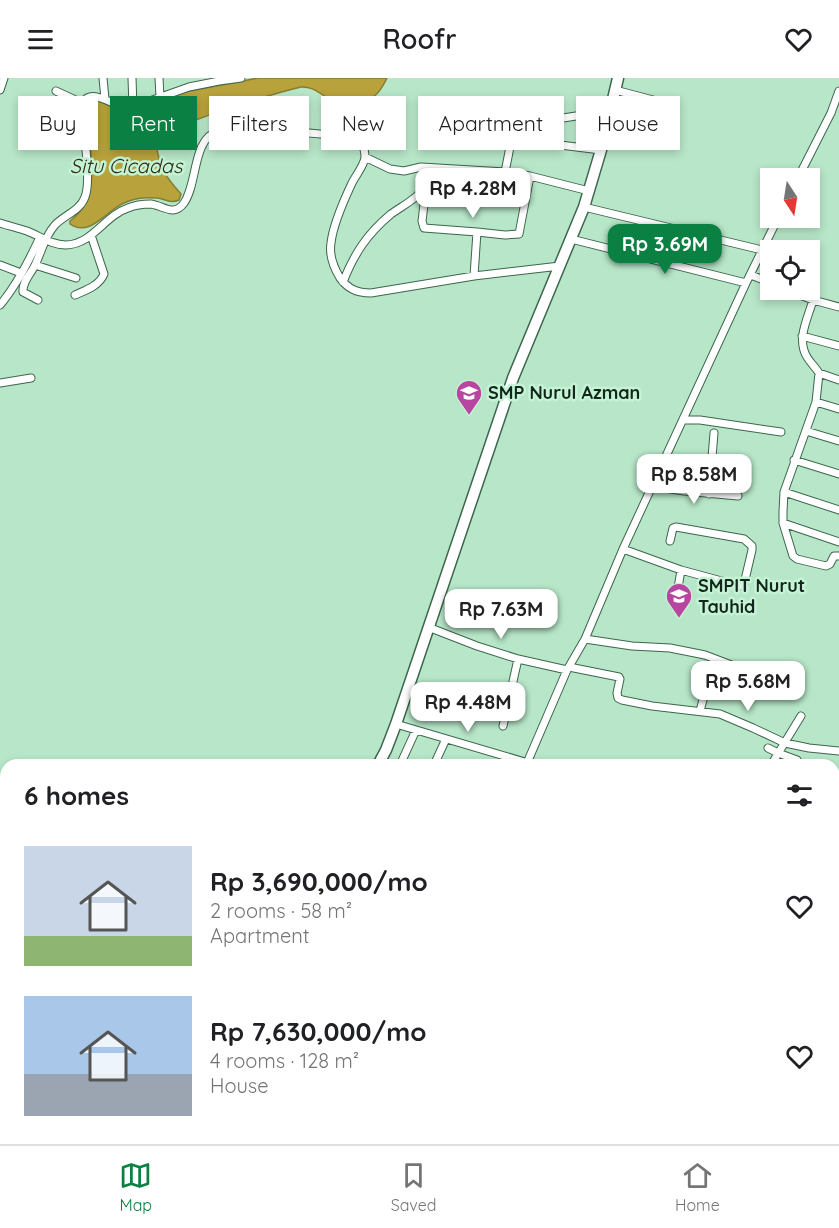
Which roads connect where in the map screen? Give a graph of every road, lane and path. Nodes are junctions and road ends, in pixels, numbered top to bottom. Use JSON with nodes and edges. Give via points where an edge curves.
{"nodes":[{"id":1,"x":103,"y":78,"type":"edge"},
{"id":2,"x":132,"y":78,"type":"edge"},
{"id":3,"x":159,"y":78,"type":"edge"},
{"id":4,"x":189,"y":78,"type":"edge"},
{"id":5,"x":241,"y":78,"type":"edge"},
{"id":6,"x":618,"y":78,"type":"edge"},
{"id":7,"x":219,"y":79,"type":"edge"},
{"id":8,"x":2,"y":80,"type":"edge"},
{"id":9,"x":189,"y":87,"type":"junction"},
{"id":10,"x":0,"y":90,"type":"edge"},
{"id":11,"x":615,"y":90,"type":"junction"},
{"id":12,"x":56,"y":91,"type":"dead end"},
{"id":13,"x":839,"y":91,"type":"edge"},
{"id":14,"x":67,"y":96,"type":"edge"},
{"id":15,"x":133,"y":96,"type":"edge"},
{"id":16,"x":160,"y":96,"type":"edge"},
{"id":17,"x":163,"y":96,"type":"edge"},
{"id":18,"x":614,"y":96,"type":"edge"},
{"id":19,"x":638,"y":96,"type":"edge"},
{"id":20,"x":98,"y":98,"type":"edge"},
{"id":21,"x":105,"y":99,"type":"junction"},
{"id":22,"x":110,"y":101,"type":"edge"},
{"id":23,"x":831,"y":113,"type":"junction"},
{"id":24,"x":839,"y":114,"type":"edge"},
{"id":25,"x":576,"y":148,"type":"edge"},
{"id":26,"x":85,"y":150,"type":"edge"},
{"id":27,"x":601,"y":150,"type":"edge"},
{"id":28,"x":365,"y":157,"type":"junction"},
{"id":29,"x":430,"y":168,"type":"junction"},
{"id":30,"x":803,"y":168,"type":"edge"},
{"id":31,"x":505,"y":172,"type":"junction"},
{"id":32,"x":530,"y":176,"type":"junction"},
{"id":33,"x":427,"y":185,"type":"junction"},
{"id":34,"x":590,"y":191,"type":"junction"},
{"id":35,"x":584,"y":207,"type":"junction"},
{"id":36,"x":0,"y":223,"type":"edge"},
{"id":37,"x":477,"y":232,"type":"junction"},
{"id":38,"x":91,"y":235,"type":"junction"},
{"id":39,"x":42,"y":239,"type":"junction"},
{"id":40,"x":571,"y":239,"type":"junction"},
{"id":41,"x":760,"y":250,"type":"edge"},
{"id":42,"x":760,"y":255,"type":"edge"},
{"id":43,"x":0,"y":265,"type":"edge"},
{"id":44,"x":35,"y":265,"type":"junction"},
{"id":45,"x":560,"y":266,"type":"junction"},
{"id":46,"x":21,"y":273,"type":"junction"},
{"id":47,"x":751,"y":275,"type":"junction"},
{"id":48,"x":474,"y":276,"type":"junction"},
{"id":49,"x":76,"y":278,"type":"dead end"},
{"id":50,"x":760,"y":279,"type":"edge"},
{"id":51,"x":343,"y":282,"type":"junction"},
{"id":52,"x":746,"y":283,"type":"junction"},
{"id":53,"x":75,"y":295,"type":"dead end"},
{"id":54,"x":38,"y":300,"type":"dead end"},
{"id":55,"x":813,"y":300,"type":"joint"},
{"id":56,"x":0,"y":305,"type":"edge"},
{"id":57,"x":839,"y":307,"type":"edge"},
{"id":58,"x":802,"y":336,"type":"junction"},
{"id":59,"x":839,"y":346,"type":"edge"},
{"id":60,"x":819,"y":373,"type":"junction"},
{"id":61,"x":31,"y":378,"type":"dead end"},
{"id":62,"x":839,"y":380,"type":"edge"},
{"id":63,"x":0,"y":383,"type":"edge"},
{"id":64,"x":816,"y":402,"type":"junction"},
{"id":65,"x":839,"y":409,"type":"edge"},
{"id":66,"x":683,"y":420,"type":"junction"},
{"id":67,"x":806,"y":431,"type":"junction"},
{"id":68,"x":781,"y":432,"type":"dead end"},
{"id":69,"x":714,"y":433,"type":"dead end"},
{"id":70,"x":839,"y":441,"type":"edge"},
{"id":71,"x":794,"y":460,"type":"junction"},
{"id":72,"x":839,"y":474,"type":"edge"},
{"id":73,"x":652,"y":486,"type":"junction"},
{"id":74,"x":784,"y":492,"type":"junction"},
{"id":75,"x":709,"y":494,"type":"junction"},
{"id":76,"x":738,"y":496,"type":"dead end"},
{"id":77,"x":839,"y":510,"type":"edge"},
{"id":78,"x":783,"y":523,"type":"junction"},
{"id":79,"x":670,"y":541,"type":"dead end"},
{"id":80,"x":839,"y":542,"type":"edge"},
{"id":81,"x":622,"y":549,"type":"junction"},
{"id":82,"x":839,"y":556,"type":"edge"},
{"id":83,"x":681,"y":570,"type":"junction"},
{"id":84,"x":675,"y":606,"type":"dead end"},
{"id":85,"x":428,"y":627,"type":"junction"},
{"id":86,"x":585,"y":639,"type":"junction"},
{"id":87,"x":518,"y":659,"type":"junction"},
{"id":88,"x":734,"y":666,"type":"dead end"},
{"id":89,"x":568,"y":669,"type":"junction"},
{"id":90,"x":704,"y":696,"type":"dead end"},
{"id":91,"x":700,"y":711,"type":"junction"},
{"id":92,"x":801,"y":716,"type":"dead end"},
{"id":93,"x":396,"y":724,"type":"junction"},
{"id":94,"x":503,"y":726,"type":"dead end"},
{"id":95,"x":416,"y":730,"type":"junction"},
{"id":96,"x":446,"y":739,"type":"junction"},
{"id":97,"x":785,"y":743,"type":"junction"},
{"id":98,"x":768,"y":748,"type":"dead end"},
{"id":99,"x":839,"y":751,"type":"edge"},
{"id":100,"x":778,"y":753,"type":"junction"},
{"id":101,"x":381,"y":759,"type":"edge"},
{"id":102,"x":403,"y":759,"type":"edge"},
{"id":103,"x":437,"y":759,"type":"edge"},
{"id":104,"x":508,"y":759,"type":"edge"},
{"id":105,"x":523,"y":759,"type":"edge"},
{"id":106,"x":774,"y":759,"type":"edge"},
{"id":107,"x":794,"y":759,"type":"edge"}],
"edges":[{"from":1,"to":21,"type":"street"},
{"from":2,"to":15,"type":"street"},
{"from":3,"to":16,"type":"street"},
{"from":4,"to":9,"type":"street"},
{"from":5,"to":7,"type":"street"},
{"from":6,"to":11,"type":"main road"},
{"from":7,"to":9,"type":"street"},
{"from":8,"to":10,"type":"street"},
{"from":9,"to":17,"type":"street"},
{"from":11,"to":18,"type":"main road"},
{"from":11,"to":19,"type":"street"},
{"from":12,"to":14,"type":"street"},
{"from":13,"to":23,"type":"street"},
{"from":20,"to":21,"type":"street"},
{"from":21,"to":22,"type":"street"},
{"from":23,"to":24,"type":"street"},
{"from":23,"to":30,"type":"street"},
{"from":25,"to":31,"type":"street","via":[[512,145]]},
{"from":26,"to":39,"type":"street","via":[[85,197]]},
{"from":27,"to":34,"type":"main road"},
{"from":28,"to":29,"type":"street","via":[[390,169]]},
{"from":28,"to":38,"type":"street","via":[[359,142],[330,135],[218,131],[205,139],[180,208],[171,211],[150,204],[132,206]]},
{"from":28,"to":51,"type":"street","via":[[348,192],[331,244],[334,266]]},
{"from":29,"to":31,"type":"street"},
{"from":29,"to":33,"type":"street"},
{"from":31,"to":32,"type":"street"},
{"from":32,"to":34,"type":"street"},
{"from":32,"to":37,"type":"street","via":[[519,234]]},
{"from":33,"to":37,"type":"street","via":[[424,228]]},
{"from":33,"to":51,"type":"street","via":[[368,237]]},
{"from":34,"to":35,"type":"main road"},
{"from":35,"to":40,"type":"main road"},
{"from":35,"to":41,"type":"street"},
{"from":36,"to":39,"type":"street"},
{"from":37,"to":48,"type":"street"},
{"from":38,"to":39,"type":"street","via":[[68,245]]},
{"from":38,"to":53,"type":"street","via":[[103,278]]},
{"from":39,"to":44,"type":"street"},
{"from":39,"to":46,"type":"street"},
{"from":40,"to":45,"type":"main road"},
{"from":40,"to":52,"type":"street"},
{"from":42,"to":47,"type":"street"},
{"from":43,"to":46,"type":"street"},
{"from":44,"to":49,"type":"street"},
{"from":44,"to":54,"type":"street","via":[[22,290]]},
{"from":45,"to":48,"type":"street"},
{"from":45,"to":85,"type":"main road","via":[[513,378]]},
{"from":46,"to":56,"type":"street"},
{"from":47,"to":50,"type":"street"},
{"from":47,"to":52,"type":"street"},
{"from":48,"to":51,"type":"street","via":[[371,293],[357,292]]},
{"from":52,"to":66,"type":"street"},
{"from":55,"to":57,"type":"street"},
{"from":55,"to":58,"type":"street"},
{"from":58,"to":59,"type":"street"},
{"from":58,"to":60,"type":"street","via":[[806,356]]},
{"from":60,"to":62,"type":"street"},
{"from":60,"to":64,"type":"street"},
{"from":61,"to":63,"type":"street"},
{"from":64,"to":65,"type":"street"},
{"from":64,"to":67,"type":"street"},
{"from":66,"to":68,"type":"street"},
{"from":66,"to":73,"type":"street"},
{"from":67,"to":70,"type":"street"},
{"from":67,"to":71,"type":"street"},
{"from":69,"to":75,"type":"street"},
{"from":71,"to":72,"type":"street"},
{"from":71,"to":74,"type":"street"},
{"from":73,"to":75,"type":"street"},
{"from":73,"to":81,"type":"street"},
{"from":74,"to":77,"type":"street"},
{"from":74,"to":78,"type":"street"},
{"from":75,"to":76,"type":"street"},
{"from":78,"to":80,"type":"street"},
{"from":78,"to":82,"type":"street","via":[[795,558],[826,566],[834,556]]},
{"from":79,"to":83,"type":"street","via":[[676,527],[740,537],[752,546],[743,586]]},
{"from":81,"to":83,"type":"street"},
{"from":81,"to":86,"type":"street"},
{"from":83,"to":84,"type":"street"},
{"from":85,"to":87,"type":"street"},
{"from":85,"to":93,"type":"main road"},
{"from":86,"to":88,"type":"street","via":[[670,648]]},
{"from":86,"to":89,"type":"street"},
{"from":87,"to":89,"type":"street"},
{"from":87,"to":94,"type":"street"},
{"from":89,"to":91,"type":"street","via":[[619,677],[618,698]]},
{"from":89,"to":105,"type":"street"},
{"from":90,"to":91,"type":"street"},
{"from":91,"to":97,"type":"street","via":[[720,714]]},
{"from":92,"to":97,"type":"street"},
{"from":93,"to":95,"type":"street"},
{"from":93,"to":101,"type":"main road"},
{"from":95,"to":96,"type":"street"},
{"from":95,"to":102,"type":"street"},
{"from":96,"to":103,"type":"street"},
{"from":96,"to":104,"type":"street"},
{"from":97,"to":99,"type":"street"},
{"from":97,"to":100,"type":"street"},
{"from":98,"to":100,"type":"street"},
{"from":100,"to":106,"type":"street"},
{"from":100,"to":107,"type":"street"}]}
